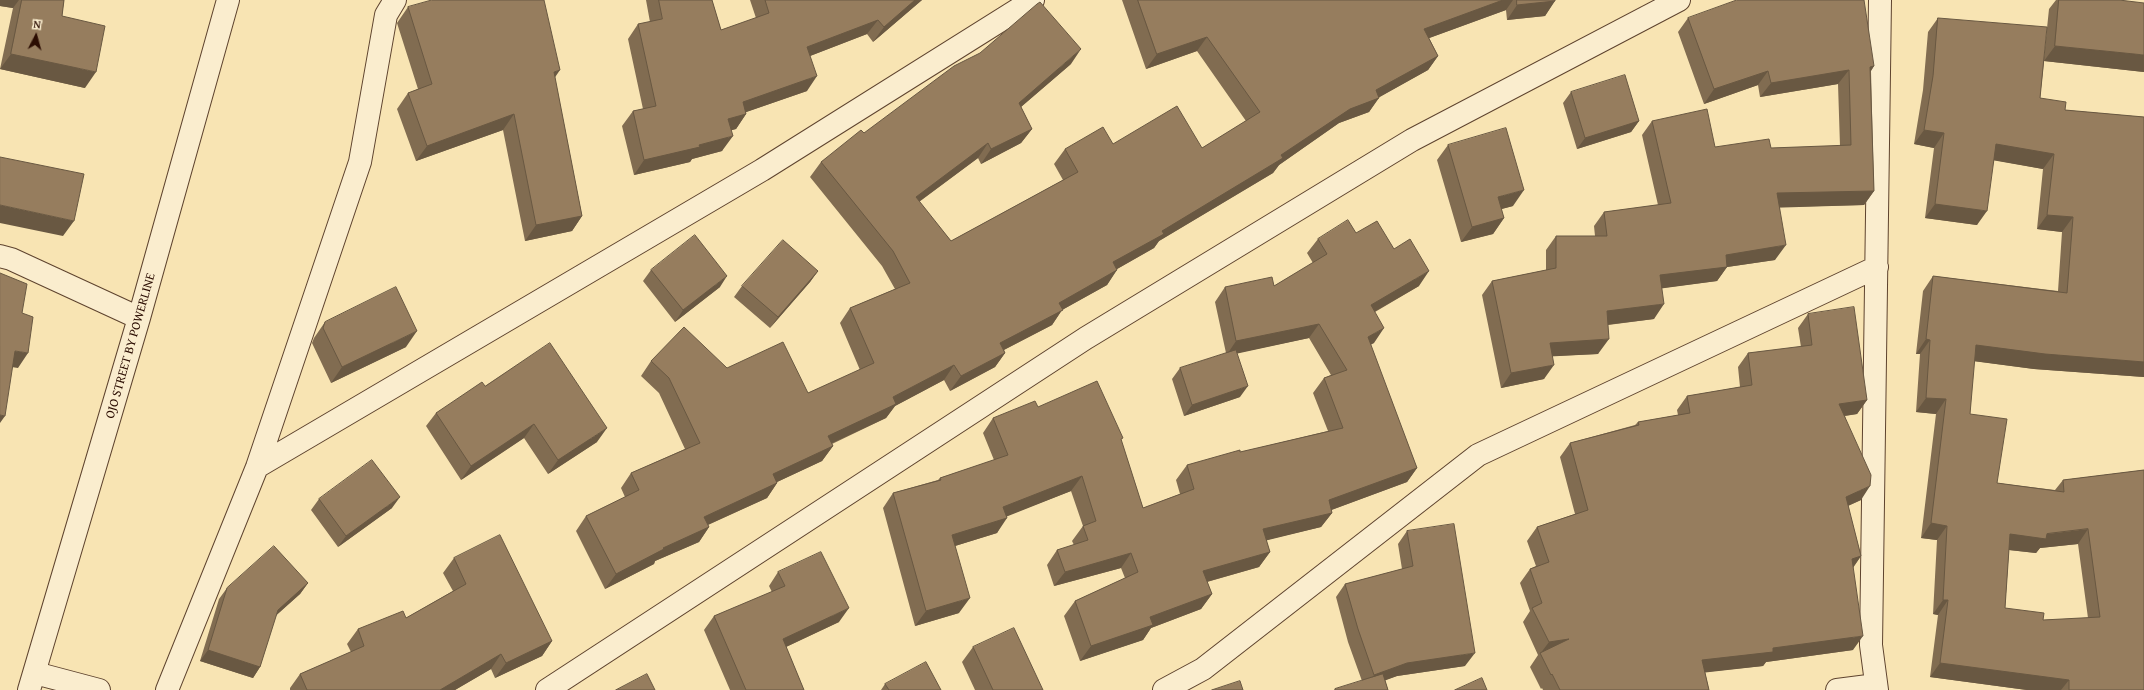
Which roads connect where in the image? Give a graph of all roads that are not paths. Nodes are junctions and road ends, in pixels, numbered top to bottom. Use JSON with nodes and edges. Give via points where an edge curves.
{"nodes":[{"id":1,"x":228,"y":0,"type":"edge"},
{"id":2,"x":395,"y":0,"type":"edge"},
{"id":3,"x":1033,"y":0,"type":"edge"},
{"id":4,"x":1679,"y":0,"type":"edge"},
{"id":5,"x":1880,"y":0,"type":"edge"},
{"id":6,"x":0,"y":256,"type":"edge"},
{"id":7,"x":1877,"y":267,"type":"junction"},
{"id":8,"x":139,"y":318,"type":"junction"},
{"id":9,"x":257,"y":467,"type":"junction"},
{"id":10,"x":32,"y":681,"type":"edge"},
{"id":11,"x":1876,"y":688,"type":"edge"},
{"id":12,"x":99,"y":690,"type":"edge"},
{"id":13,"x":167,"y":690,"type":"edge"},
{"id":14,"x":547,"y":690,"type":"edge"},
{"id":15,"x":1164,"y":690,"type":"edge"},
{"id":16,"x":1837,"y":690,"type":"edge"}],
"edges":[{"from":1,"to":8,"type":"street","name":"OJO STREET BY POWERLINE"},
{"from":2,"to":9,"type":"street","via":[[386,15],[360,162]]},
{"from":3,"to":9,"type":"street","via":[[755,174]]},
{"from":4,"to":14,"type":"street","via":[[1412,140],[1093,334]]},
{"from":5,"to":7,"type":"street"},
{"from":6,"to":8,"type":"street","via":[[11,258]]},
{"from":7,"to":11,"type":"street","via":[[1871,645]]},
{"from":7,"to":15,"type":"street","via":[[1478,455],[1203,669]]},
{"from":8,"to":10,"type":"street","name":"OJO STREET BY POWERLINE"},
{"from":9,"to":13,"type":"street"},
{"from":10,"to":12,"type":"street"},
{"from":11,"to":16,"type":"street"}]}
